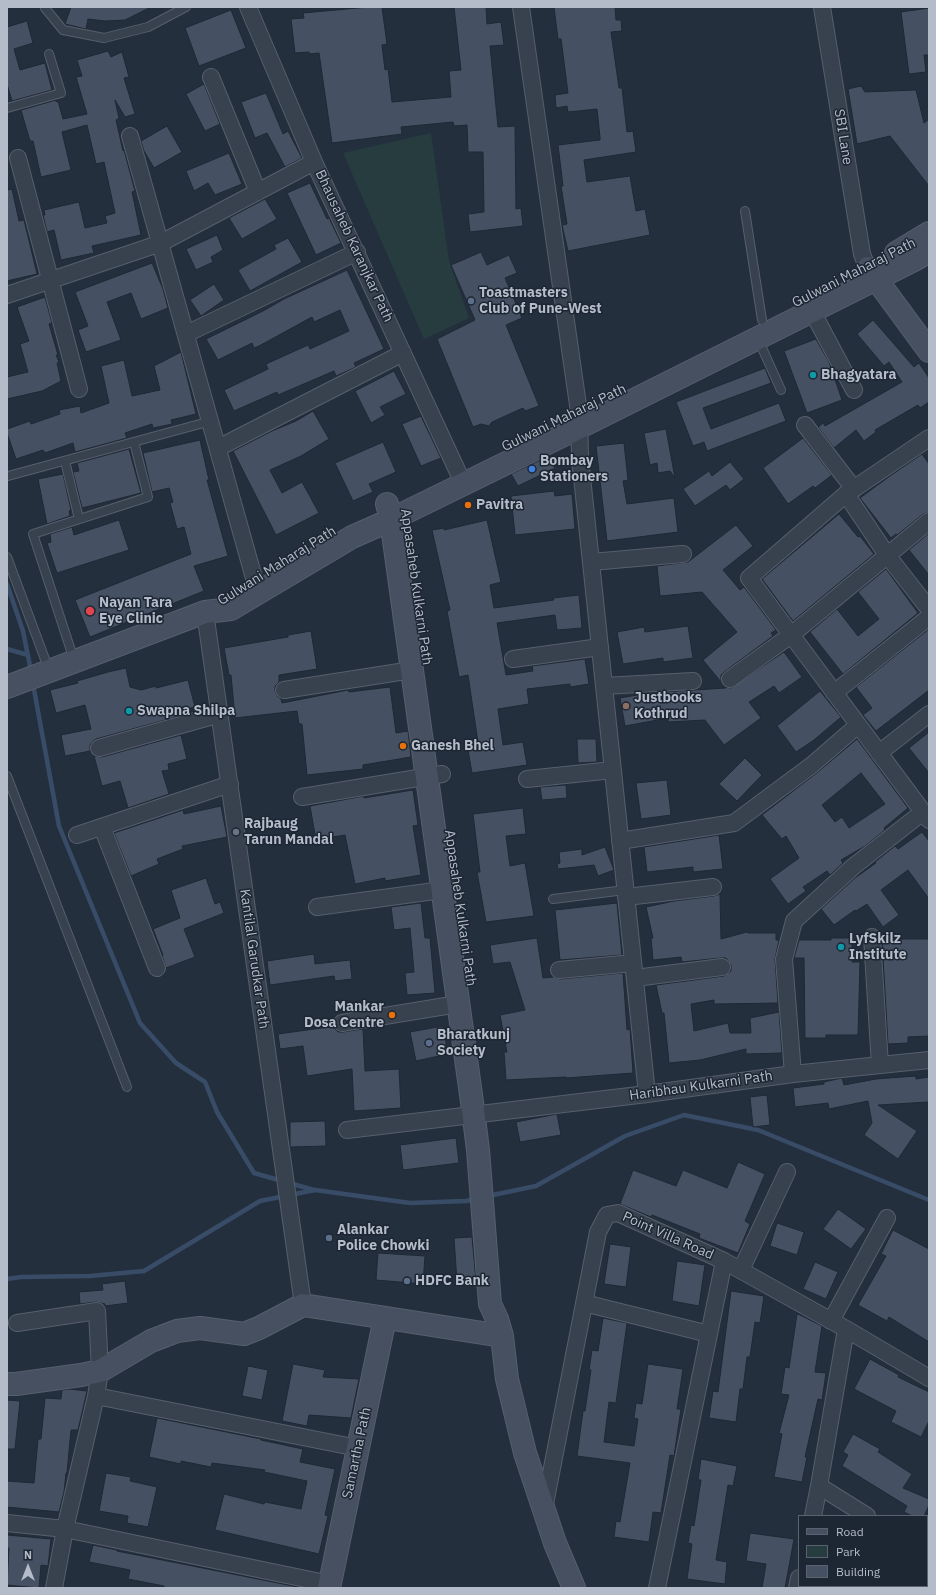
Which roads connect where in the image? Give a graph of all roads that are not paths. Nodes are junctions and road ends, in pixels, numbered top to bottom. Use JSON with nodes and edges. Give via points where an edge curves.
{"nodes":[{"id":1,"x":186,"y":7,"type":"edge"},
{"id":2,"x":248,"y":7,"type":"edge"},
{"id":3,"x":521,"y":7,"type":"edge"},
{"id":4,"x":822,"y":7,"type":"edge"},
{"id":5,"x":45,"y":8,"type":"edge"},
{"id":6,"x":49,"y":54,"type":"dead end"},
{"id":7,"x":211,"y":77,"type":"dead end"},
{"id":8,"x":7,"y":108,"type":"edge"},
{"id":9,"x":130,"y":136,"type":"dead end"},
{"id":10,"x":18,"y":158,"type":"dead end"},
{"id":11,"x":314,"y":162,"type":"junction"},
{"id":12,"x":258,"y":192,"type":"junction"},
{"id":13,"x":745,"y":212,"type":"dead end"},
{"id":14,"x":929,"y":233,"type":"edge"},
{"id":15,"x":161,"y":243,"type":"junction"},
{"id":16,"x":929,"y":251,"type":"edge"},
{"id":17,"x":357,"y":252,"type":"junction"},
{"id":18,"x":872,"y":273,"type":"junction"},
{"id":19,"x":50,"y":281,"type":"junction"},
{"id":20,"x":7,"y":295,"type":"edge"},
{"id":21,"x":812,"y":311,"type":"junction"},
{"id":22,"x":760,"y":329,"type":"junction"},
{"id":23,"x":186,"y":334,"type":"junction"},
{"id":24,"x":929,"y":351,"type":"edge"},
{"id":25,"x":403,"y":353,"type":"junction"},
{"id":26,"x":79,"y":389,"type":"dead end"},
{"id":27,"x":781,"y":390,"type":"dead end"},
{"id":28,"x":854,"y":390,"type":"dead end"},
{"id":29,"x":579,"y":419,"type":"junction"},
{"id":30,"x":211,"y":421,"type":"junction"},
{"id":31,"x":805,"y":425,"type":"dead end"},
{"id":32,"x":929,"y":438,"type":"edge"},
{"id":33,"x":134,"y":442,"type":"junction"},
{"id":34,"x":218,"y":448,"type":"junction"},
{"id":35,"x":65,"y":461,"type":"junction"},
{"id":36,"x":8,"y":476,"type":"edge"},
{"id":37,"x":460,"y":476,"type":"junction"},
{"id":38,"x":850,"y":491,"type":"junction"},
{"id":39,"x":397,"y":508,"type":"junction"},
{"id":40,"x":79,"y":519,"type":"junction"},
{"id":41,"x":929,"y":521,"type":"edge"},
{"id":42,"x":683,"y":554,"type":"dead end"},
{"id":43,"x":887,"y":555,"type":"junction"},
{"id":44,"x":7,"y":558,"type":"edge"},
{"id":45,"x":591,"y":562,"type":"junction"},
{"id":46,"x":254,"y":578,"type":"junction"},
{"id":47,"x":929,"y":609,"type":"edge"},
{"id":48,"x":205,"y":612,"type":"junction"},
{"id":49,"x":929,"y":617,"type":"edge"},
{"id":50,"x":791,"y":635,"type":"junction"},
{"id":51,"x":600,"y":647,"type":"junction"},
{"id":52,"x":513,"y":659,"type":"dead end"},
{"id":53,"x":74,"y":661,"type":"junction"},
{"id":54,"x":412,"y":670,"type":"junction"},
{"id":55,"x":49,"y":671,"type":"junction"},
{"id":56,"x":730,"y":679,"type":"dead end"},
{"id":57,"x":693,"y":680,"type":"dead end"},
{"id":58,"x":604,"y":686,"type":"junction"},
{"id":59,"x":7,"y":687,"type":"edge"},
{"id":60,"x":284,"y":690,"type":"dead end"},
{"id":61,"x":834,"y":693,"type":"junction"},
{"id":62,"x":220,"y":714,"type":"junction"},
{"id":63,"x":929,"y":714,"type":"edge"},
{"id":64,"x":858,"y":724,"type":"junction"},
{"id":65,"x":99,"y":748,"type":"dead end"},
{"id":66,"x":879,"y":753,"type":"junction"},
{"id":67,"x":613,"y":770,"type":"junction"},
{"id":68,"x":434,"y":775,"type":"junction"},
{"id":69,"x":7,"y":776,"type":"edge"},
{"id":70,"x":527,"y":779,"type":"dead end"},
{"id":71,"x":230,"y":784,"type":"junction"},
{"id":72,"x":302,"y":797,"type":"dead end"},
{"id":73,"x":926,"y":816,"type":"edge"},
{"id":74,"x":102,"y":827,"type":"junction"},
{"id":75,"x":77,"y":835,"type":"dead end"},
{"id":76,"x":620,"y":841,"type":"junction"},
{"id":77,"x":714,"y":887,"type":"dead end"},
{"id":78,"x":442,"y":890,"type":"junction"},
{"id":79,"x":626,"y":893,"type":"junction"},
{"id":80,"x":553,"y":899,"type":"dead end"},
{"id":81,"x":317,"y":907,"type":"dead end"},
{"id":82,"x":872,"y":937,"type":"dead end"},
{"id":83,"x":722,"y":967,"type":"dead end"},
{"id":84,"x":157,"y":968,"type":"dead end"},
{"id":85,"x":559,"y":970,"type":"dead end"},
{"id":86,"x":634,"y":971,"type":"junction"},
{"id":87,"x":458,"y":1004,"type":"junction"},
{"id":88,"x":342,"y":1023,"type":"dead end"},
{"id":89,"x":929,"y":1060,"type":"edge"},
{"id":90,"x":880,"y":1065,"type":"junction"},
{"id":91,"x":793,"y":1074,"type":"junction"},
{"id":92,"x":127,"y":1087,"type":"dead end"},
{"id":93,"x":647,"y":1094,"type":"junction"},
{"id":94,"x":481,"y":1113,"type":"junction"},
{"id":95,"x":347,"y":1130,"type":"dead end"},
{"id":96,"x":787,"y":1172,"type":"dead end"},
{"id":97,"x":887,"y":1218,"type":"dead end"},
{"id":98,"x":724,"y":1261,"type":"junction"},
{"id":99,"x":741,"y":1270,"type":"junction"},
{"id":100,"x":584,"y":1303,"type":"junction"},
{"id":101,"x":303,"y":1305,"type":"junction"},
{"id":102,"x":386,"y":1318,"type":"junction"},
{"id":103,"x":831,"y":1320,"type":"junction"},
{"id":104,"x":17,"y":1323,"type":"dead end"},
{"id":105,"x":499,"y":1328,"type":"junction"},
{"id":106,"x":846,"y":1329,"type":"junction"},
{"id":107,"x":709,"y":1334,"type":"junction"},
{"id":108,"x":100,"y":1371,"type":"junction"},
{"id":109,"x":927,"y":1374,"type":"edge"},
{"id":110,"x":7,"y":1384,"type":"edge"},
{"id":111,"x":96,"y":1396,"type":"junction"},
{"id":112,"x":358,"y":1448,"type":"junction"},
{"id":113,"x":819,"y":1486,"type":"junction"},
{"id":114,"x":544,"y":1510,"type":"junction"},
{"id":115,"x":813,"y":1515,"type":"edge"},
{"id":116,"x":865,"y":1515,"type":"edge"},
{"id":117,"x":7,"y":1523,"type":"edge"},
{"id":118,"x":65,"y":1529,"type":"junction"},
{"id":119,"x":330,"y":1586,"type":"edge"},
{"id":120,"x":54,"y":1588,"type":"edge"},
{"id":121,"x":574,"y":1588,"type":"edge"},
{"id":122,"x":657,"y":1588,"type":"edge"}],
"edges":[{"from":1,"to":5,"type":"lane","via":[[148,26],[104,38],[63,30]]},
{"from":2,"to":11,"type":"street","name":"Bhausaheb Karanjkar Path"},
{"from":3,"to":29,"type":"street"},
{"from":4,"to":18,"type":"street","name":"SBI Lane","via":[[862,254]]},
{"from":6,"to":8,"type":"lane","via":[[61,92]]},
{"from":7,"to":12,"type":"street"},
{"from":9,"to":15,"type":"street"},
{"from":10,"to":19,"type":"street"},
{"from":11,"to":12,"type":"street"},
{"from":11,"to":17,"type":"street","name":"Bhausaheb Karanjkar Path"},
{"from":12,"to":15,"type":"street"},
{"from":13,"to":22,"type":"lane"},
{"from":14,"to":18,"type":"street","name":"Gulwani Maharaj Path"},
{"from":15,"to":19,"type":"street"},
{"from":15,"to":23,"type":"street"},
{"from":16,"to":18,"type":"street","name":"Gulwani Maharaj Path","via":[[916,259]]},
{"from":17,"to":23,"type":"street"},
{"from":17,"to":25,"type":"street","name":"Bhausaheb Karanjkar Path"},
{"from":18,"to":21,"type":"street","name":"Gulwani Maharaj Path"},
{"from":18,"to":22,"type":"street","name":"Gulwani Maharaj Path"},
{"from":18,"to":24,"type":"street"},
{"from":19,"to":20,"type":"street"},
{"from":19,"to":26,"type":"street"},
{"from":21,"to":22,"type":"street","name":"Gulwani Maharaj Path"},
{"from":21,"to":28,"type":"street"},
{"from":22,"to":27,"type":"lane"},
{"from":22,"to":29,"type":"street","name":"Gulwani Maharaj Path"},
{"from":23,"to":30,"type":"street"},
{"from":25,"to":34,"type":"street"},
{"from":25,"to":37,"type":"street","name":"Bhausaheb Karanjkar Path"},
{"from":29,"to":37,"type":"street","name":"Gulwani Maharaj Path"},
{"from":29,"to":45,"type":"street","via":[[580,458]]},
{"from":30,"to":33,"type":"lane"},
{"from":30,"to":34,"type":"street"},
{"from":31,"to":38,"type":"street"},
{"from":32,"to":38,"type":"street"},
{"from":33,"to":35,"type":"lane"},
{"from":33,"to":40,"type":"lane","via":[[148,497]]},
{"from":34,"to":46,"type":"street"},
{"from":35,"to":36,"type":"lane"},
{"from":35,"to":40,"type":"lane"},
{"from":37,"to":39,"type":"street","name":"Gulwani Maharaj Path"},
{"from":38,"to":43,"type":"street"},
{"from":38,"to":50,"type":"street","via":[[748,578]]},
{"from":39,"to":46,"type":"street","name":"Gulwani Maharaj Path","via":[[345,524]]},
{"from":39,"to":48,"type":"street","name":"Gulwani Maharaj Path","via":[[231,609]]},
{"from":39,"to":54,"type":"street","name":"Appasaheb Kulkarni Path"},
{"from":39,"to":68,"type":"street","name":"Appasaheb Kulkarni Path"},
{"from":40,"to":53,"type":"lane","via":[[33,534]]},
{"from":41,"to":43,"type":"street"},
{"from":42,"to":45,"type":"street"},
{"from":43,"to":47,"type":"street"},
{"from":43,"to":50,"type":"street"},
{"from":44,"to":55,"type":"lane"},
{"from":45,"to":51,"type":"street"},
{"from":46,"to":48,"type":"street","name":"Gulwani Maharaj Path","via":[[224,595]]},
{"from":48,"to":53,"type":"street","name":"Gulwani Maharaj Path"},
{"from":48,"to":62,"type":"street","name":"Kantilal Garudkar Path"},
{"from":49,"to":61,"type":"street"},
{"from":50,"to":56,"type":"street"},
{"from":50,"to":61,"type":"street"},
{"from":51,"to":52,"type":"street"},
{"from":51,"to":58,"type":"street"},
{"from":53,"to":55,"type":"street","name":"Gulwani Maharaj Path"},
{"from":54,"to":60,"type":"street"},
{"from":54,"to":68,"type":"street","name":"Appasaheb Kulkarni Path"},
{"from":55,"to":59,"type":"street","name":"Gulwani Maharaj Path"},
{"from":57,"to":58,"type":"street"},
{"from":58,"to":67,"type":"street"},
{"from":61,"to":64,"type":"street"},
{"from":62,"to":65,"type":"street"},
{"from":62,"to":71,"type":"street","name":"Kantilal Garudkar Path"},
{"from":63,"to":66,"type":"street"},
{"from":64,"to":66,"type":"street"},
{"from":64,"to":76,"type":"street","via":[[812,765],[734,823]]},
{"from":66,"to":73,"type":"street"},
{"from":67,"to":70,"type":"street"},
{"from":67,"to":76,"type":"street"},
{"from":68,"to":72,"type":"street"},
{"from":68,"to":78,"type":"street","name":"Appasaheb Kulkarni Path"},
{"from":68,"to":94,"type":"street","name":"Appasaheb Kulkarni Path"},
{"from":69,"to":92,"type":"lane"},
{"from":71,"to":74,"type":"street"},
{"from":71,"to":101,"type":"street","name":"Kantilal Garudkar Path"},
{"from":73,"to":91,"type":"street","via":[[854,866],[794,921],[784,959]]},
{"from":74,"to":75,"type":"street"},
{"from":74,"to":84,"type":"street"},
{"from":76,"to":79,"type":"street"},
{"from":77,"to":79,"type":"street"},
{"from":78,"to":81,"type":"street"},
{"from":78,"to":87,"type":"street","name":"Appasaheb Kulkarni Path"},
{"from":79,"to":80,"type":"lane"},
{"from":79,"to":86,"type":"street"},
{"from":82,"to":90,"type":"street"},
{"from":83,"to":86,"type":"street"},
{"from":85,"to":86,"type":"street"},
{"from":86,"to":93,"type":"street"},
{"from":87,"to":88,"type":"street"},
{"from":87,"to":94,"type":"street","name":"Appasaheb Kulkarni Path"},
{"from":89,"to":90,"type":"street","name":"Haribhau Kulkarni Path"},
{"from":90,"to":91,"type":"street","name":"Haribhau Kulkarni Path"},
{"from":91,"to":93,"type":"street","name":"Haribhau Kulkarni Path"},
{"from":93,"to":94,"type":"street","name":"Haribhau Kulkarni Path"},
{"from":94,"to":95,"type":"street","name":"Haribhau Kulkarni Path"},
{"from":94,"to":105,"type":"street","name":"Appasaheb Kulkarni Path","via":[[493,1244],[505,1303]]},
{"from":96,"to":99,"type":"street"},
{"from":97,"to":103,"type":"street"},
{"from":98,"to":99,"type":"street","name":"Point Villa Road"},
{"from":98,"to":100,"type":"street","name":"Point Villa Road","via":[[618,1213],[607,1215],[598,1232]]},
{"from":98,"to":107,"type":"street"},
{"from":99,"to":103,"type":"street","name":"Point Villa Road"},
{"from":100,"to":107,"type":"street"},
{"from":100,"to":114,"type":"street","name":"Point Villa Road"},
{"from":101,"to":102,"type":"street"},
{"from":101,"to":108,"type":"street","via":[[244,1334],[200,1328],[177,1331],[151,1341]]},
{"from":102,"to":105,"type":"street"},
{"from":102,"to":112,"type":"street","name":"Samartha Path"},
{"from":103,"to":106,"type":"street","name":"Point Villa Road"},
{"from":104,"to":108,"type":"street","via":[[97,1311]]},
{"from":105,"to":114,"type":"street","via":[[516,1415]]},
{"from":106,"to":109,"type":"street","name":"Point Villa Road"},
{"from":106,"to":113,"type":"street"},
{"from":107,"to":122,"type":"street"},
{"from":108,"to":110,"type":"street"},
{"from":108,"to":111,"type":"street"},
{"from":111,"to":112,"type":"street"},
{"from":111,"to":118,"type":"street"},
{"from":112,"to":119,"type":"street","name":"Samartha Path"},
{"from":113,"to":115,"type":"street"},
{"from":113,"to":116,"type":"street"},
{"from":114,"to":121,"type":"street"},
{"from":117,"to":118,"type":"street"},
{"from":118,"to":119,"type":"street"},
{"from":118,"to":120,"type":"street"}]}
